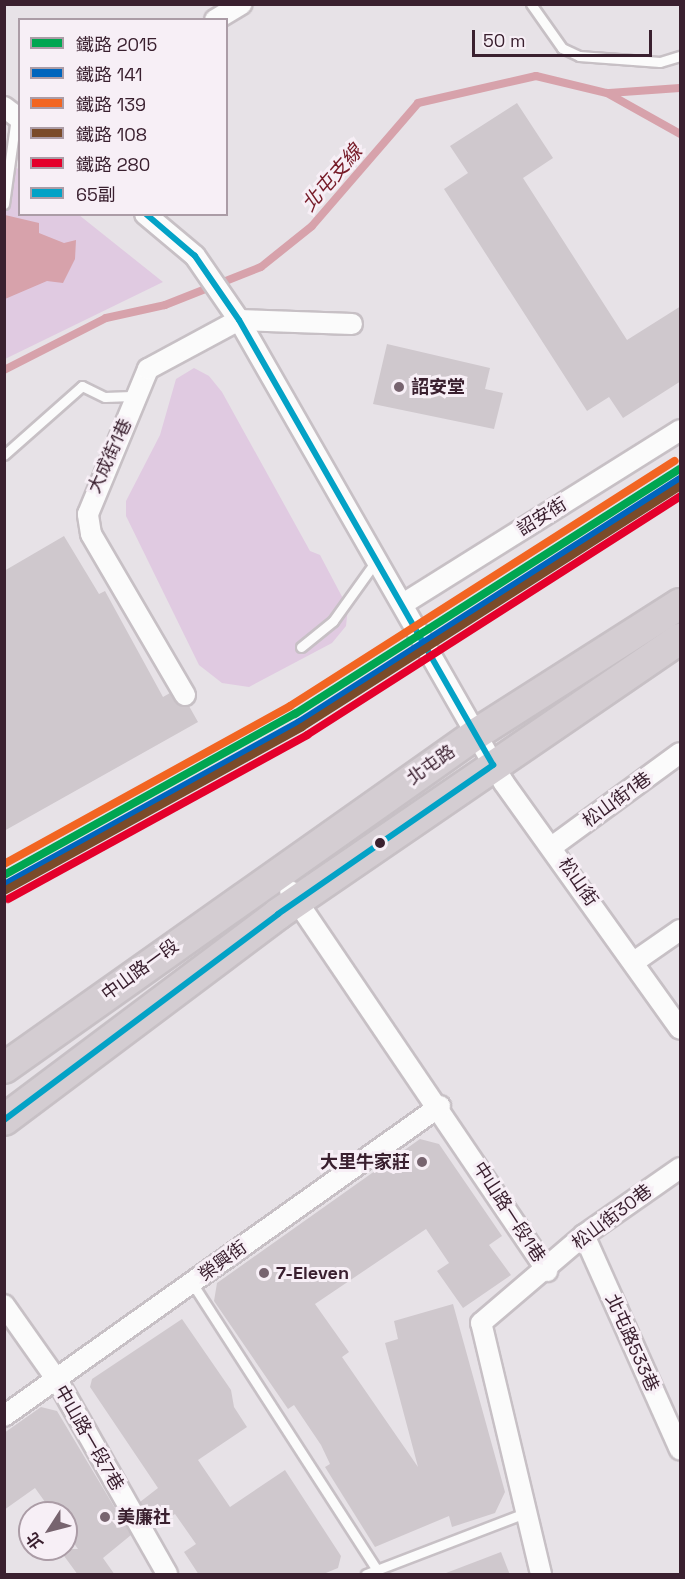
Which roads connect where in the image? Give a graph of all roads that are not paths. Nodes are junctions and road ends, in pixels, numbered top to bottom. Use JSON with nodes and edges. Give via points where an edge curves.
{"nodes":[{"id":1,"x":242,"y":4,"type":"edge"},
{"id":2,"x":531,"y":4,"type":"edge"},
{"id":3,"x":218,"y":18,"type":"edge"},
{"id":4,"x":681,"y":56,"type":"edge"},
{"id":5,"x":13,"y":116,"type":"edge"},
{"id":6,"x":4,"y":204,"type":"edge"},
{"id":7,"x":147,"y":216,"type":"edge"},
{"id":8,"x":239,"y":320,"type":"junction"},
{"id":9,"x":352,"y":324,"type":"dead end"},
{"id":10,"x":138,"y":396,"type":"junction"},
{"id":11,"x":681,"y":430,"type":"edge"},
{"id":12,"x":4,"y":455,"type":"edge"},
{"id":13,"x":377,"y":559,"type":"junction"},
{"id":14,"x":403,"y":604,"type":"junction"},
{"id":15,"x":681,"y":604,"type":"edge"},
{"id":16,"x":681,"y":639,"type":"edge"},
{"id":17,"x":301,"y":647,"type":"dead end"},
{"id":18,"x":185,"y":695,"type":"dead end"},
{"id":19,"x":476,"y":734,"type":"junction"},
{"id":20,"x":681,"y":753,"type":"edge"},
{"id":21,"x":493,"y":765,"type":"junction"},
{"id":22,"x":553,"y":846,"type":"junction"},
{"id":23,"x":275,"y":872,"type":"junction"},
{"id":24,"x":297,"y":901,"type":"junction"},
{"id":25,"x":681,"y":930,"type":"edge"},
{"id":26,"x":634,"y":962,"type":"junction"},
{"id":27,"x":681,"y":1029,"type":"edge"},
{"id":28,"x":4,"y":1068,"type":"edge"},
{"id":29,"x":440,"y":1106,"type":"junction"},
{"id":30,"x":4,"y":1120,"type":"edge"},
{"id":31,"x":681,"y":1168,"type":"edge"},
{"id":32,"x":584,"y":1235,"type":"junction"},
{"id":33,"x":547,"y":1271,"type":"junction"},
{"id":34,"x":192,"y":1283,"type":"junction"},
{"id":35,"x":4,"y":1305,"type":"edge"},
{"id":36,"x":57,"y":1380,"type":"junction"},
{"id":37,"x":4,"y":1416,"type":"edge"},
{"id":38,"x":681,"y":1450,"type":"edge"},
{"id":39,"x":525,"y":1514,"type":"junction"},
{"id":40,"x":377,"y":1570,"type":"junction"},
{"id":41,"x":167,"y":1575,"type":"edge"},
{"id":42,"x":366,"y":1575,"type":"edge"},
{"id":43,"x":540,"y":1575,"type":"edge"}],
"edges":[{"from":1,"to":3,"type":"street"},
{"from":2,"to":4,"type":"lane","via":[[562,48],[579,56],[660,62]]},
{"from":5,"to":6,"type":"lane","via":[[11,186]]},
{"from":7,"to":8,"type":"street","name":"松山街","via":[[195,256]]},
{"from":8,"to":9,"type":"street"},
{"from":8,"to":10,"type":"street","name":"大成街1巷","via":[[147,369]]},
{"from":8,"to":13,"type":"street","name":"松山街"},
{"from":10,"to":12,"type":"lane","via":[[105,397],[82,386]]},
{"from":10,"to":18,"type":"street","name":"大成街1巷","via":[[90,496],[91,534]]},
{"from":11,"to":14,"type":"street","name":"詔安街"},
{"from":13,"to":14,"type":"street","name":"松山街"},
{"from":13,"to":17,"type":"lane","via":[[333,621]]},
{"from":14,"to":19,"type":"street","name":"松山街"},
{"from":15,"to":19,"type":"main road","name":"北屯路"},
{"from":16,"to":21,"type":"main road","name":"北屯路"},
{"from":19,"to":21,"type":"street","name":"松山街"},
{"from":19,"to":23,"type":"main road","name":"北屯路"},
{"from":20,"to":22,"type":"street","name":"松山街1巷"},
{"from":21,"to":22,"type":"street","name":"松山街"},
{"from":21,"to":24,"type":"main road","name":"北屯路"},
{"from":22,"to":26,"type":"street","name":"松山街"},
{"from":23,"to":24,"type":"street","name":"中山路一段1巷"},
{"from":23,"to":28,"type":"main road","name":"中山路一段"},
{"from":24,"to":29,"type":"street","name":"中山路一段1巷"},
{"from":24,"to":30,"type":"main road","name":"中山路一段"},
{"from":25,"to":26,"type":"street"},
{"from":26,"to":27,"type":"street","name":"松山街"},
{"from":29,"to":33,"type":"street","name":"中山路一段1巷"},
{"from":29,"to":34,"type":"street","name":"榮興街"},
{"from":31,"to":32,"type":"street","name":"松山街30巷"},
{"from":32,"to":33,"type":"street","name":"松山街30巷"},
{"from":32,"to":38,"type":"street","name":"北屯路533巷"},
{"from":33,"to":39,"type":"street","name":"中山路一段1巷","via":[[482,1323]]},
{"from":34,"to":36,"type":"street","name":"榮興街"},
{"from":34,"to":40,"type":"lane"},
{"from":35,"to":36,"type":"street","name":"中山路一段7巷"},
{"from":36,"to":37,"type":"street","name":"榮興街"},
{"from":36,"to":41,"type":"street","name":"中山路一段7巷"},
{"from":39,"to":40,"type":"lane"},
{"from":39,"to":43,"type":"street","name":"中山路一段1巷"},
{"from":40,"to":42,"type":"lane"}]}
